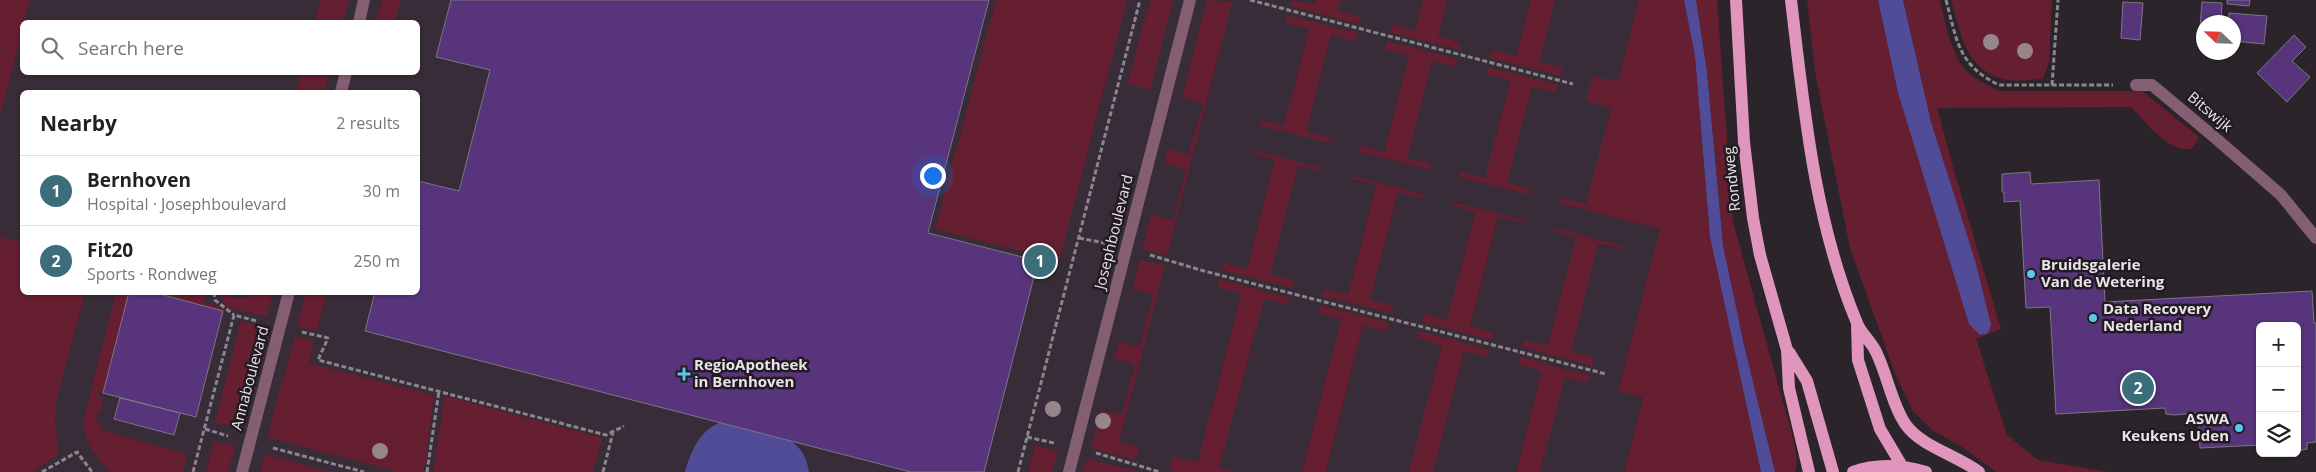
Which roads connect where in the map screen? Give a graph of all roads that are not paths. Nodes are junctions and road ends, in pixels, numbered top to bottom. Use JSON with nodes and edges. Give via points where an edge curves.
{"nodes":[{"id":1,"x":364,"y":0,"type":"edge"},
{"id":2,"x":1190,"y":0,"type":"edge"},
{"id":3,"x":1736,"y":0,"type":"edge"},
{"id":4,"x":1791,"y":0,"type":"edge"},
{"id":5,"x":359,"y":20,"type":"edge"},
{"id":6,"x":345,"y":75,"type":"edge"},
{"id":7,"x":2136,"y":85,"type":"road end"},
{"id":8,"x":342,"y":90,"type":"edge"},
{"id":9,"x":2316,"y":238,"type":"edge"},
{"id":10,"x":288,"y":295,"type":"edge"},
{"id":11,"x":1857,"y":324,"type":"junction"},
{"id":12,"x":1787,"y":350,"type":"junction"},
{"id":13,"x":1902,"y":466,"type":"junction"},
{"id":14,"x":242,"y":472,"type":"edge"},
{"id":15,"x":1069,"y":472,"type":"edge"},
{"id":16,"x":1809,"y":472,"type":"edge"},
{"id":17,"x":1833,"y":472,"type":"edge"},
{"id":18,"x":1854,"y":472,"type":"edge"},
{"id":19,"x":1926,"y":472,"type":"edge"},
{"id":20,"x":1979,"y":472,"type":"edge"}],
"edges":[{"from":1,"to":5,"type":"street"},
{"from":2,"to":15,"type":"street","name":"Josephboulevard"},
{"from":3,"to":12,"type":"main road","name":"Rondweg","via":[[1744,142],[1753,218]]},
{"from":4,"to":11,"type":"main road","via":[[1816,184]]},
{"from":6,"to":8,"type":"street"},
{"from":7,"to":9,"type":"street","name":"Bitswijk","via":[[2152,85],[2214,136],[2281,195]]},
{"from":10,"to":14,"type":"street","name":"Annaboulevard"},
{"from":11,"to":13,"type":"main road","via":[[1858,360],[1880,429]]},
{"from":11,"to":20,"type":"main road","via":[[1877,352],[1906,425]]},
{"from":12,"to":16,"type":"main road","name":"Rondweg","via":[[1789,388]]},
{"from":12,"to":17,"type":"main road","name":"Rondweg","via":[[1807,381]]},
{"from":13,"to":18,"type":"main road","via":[[1864,468]]},
{"from":13,"to":19,"type":"main road"}]}
